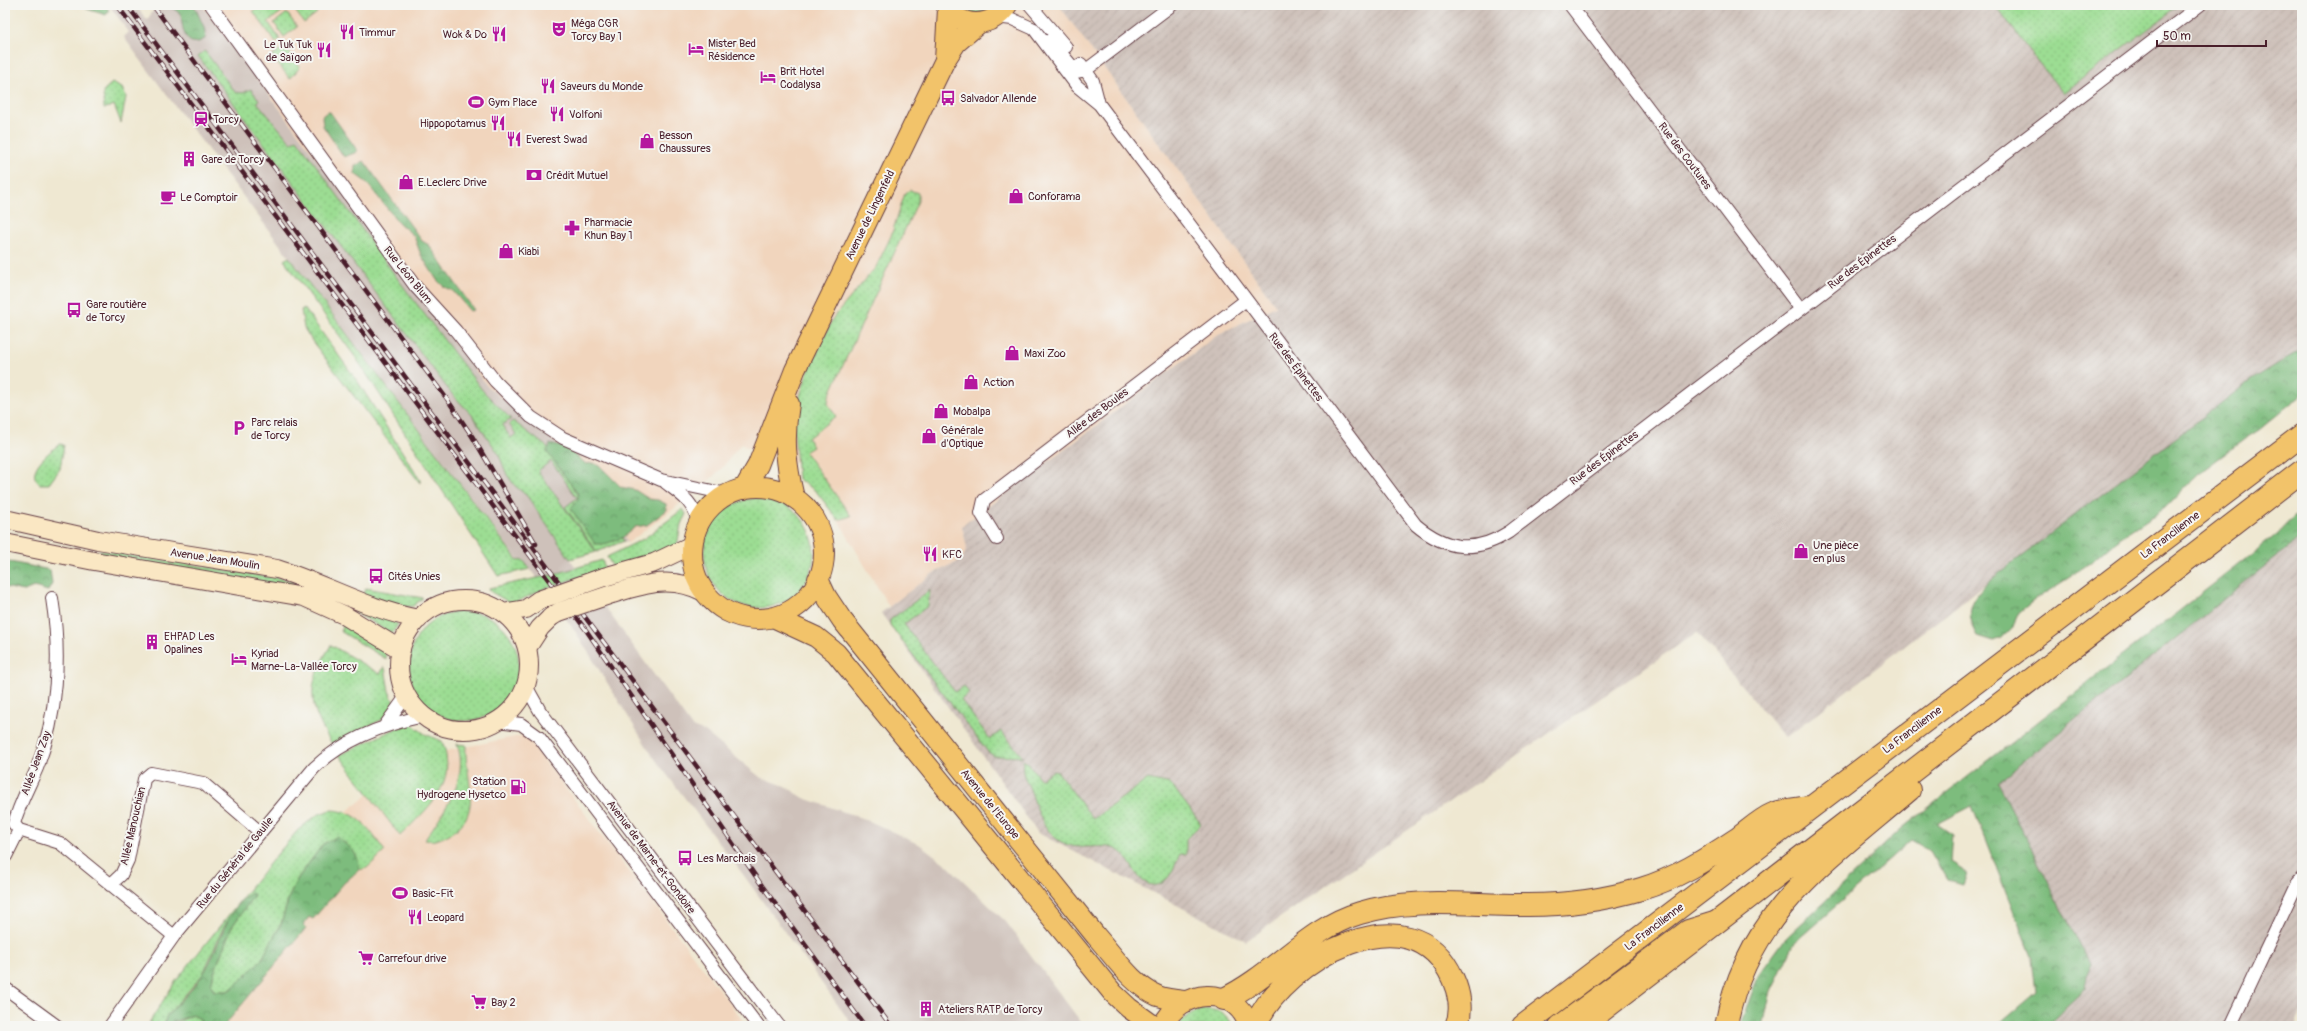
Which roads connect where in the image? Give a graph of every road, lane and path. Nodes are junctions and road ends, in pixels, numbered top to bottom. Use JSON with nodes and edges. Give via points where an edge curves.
{"nodes":[{"id":1,"x":212,"y":5,"type":"edge"},
{"id":2,"x":1030,"y":5,"type":"edge"},
{"id":3,"x":1172,"y":5,"type":"edge"},
{"id":4,"x":1570,"y":5,"type":"edge"},
{"id":5,"x":2200,"y":5,"type":"edge"},
{"id":6,"x":947,"y":7,"type":"edge"},
{"id":7,"x":1002,"y":11,"type":"edge"},
{"id":8,"x":978,"y":24,"type":"junction"},
{"id":9,"x":1034,"y":29,"type":"junction"},
{"id":10,"x":945,"y":60,"type":"junction"},
{"id":11,"x":1086,"y":70,"type":"junction"},
{"id":12,"x":1099,"y":104,"type":"junction"},
{"id":13,"x":1246,"y":300,"type":"junction"},
{"id":14,"x":1800,"y":308,"type":"junction"},
{"id":15,"x":795,"y":370,"type":"junction"},
{"id":16,"x":2302,"y":435,"type":"edge"},
{"id":17,"x":2302,"y":471,"type":"edge"},
{"id":18,"x":661,"y":480,"type":"junction"},
{"id":19,"x":736,"y":491,"type":"junction"},
{"id":20,"x":794,"y":498,"type":"junction"},
{"id":21,"x":5,"y":519,"type":"edge"},
{"id":22,"x":699,"y":523,"type":"junction"},
{"id":23,"x":997,"y":540,"type":"dead end"},
{"id":24,"x":5,"y":543,"type":"edge"},
{"id":25,"x":692,"y":545,"type":"junction"},
{"id":26,"x":818,"y":580,"type":"junction"},
{"id":27,"x":704,"y":592,"type":"junction"},
{"id":28,"x":52,"y":598,"type":"dead end"},
{"id":29,"x":503,"y":613,"type":"junction"},
{"id":30,"x":773,"y":617,"type":"junction"},
{"id":31,"x":419,"y":618,"type":"junction"},
{"id":32,"x":527,"y":648,"type":"junction"},
{"id":33,"x":401,"y":650,"type":"junction"},
{"id":34,"x":526,"y":686,"type":"junction"},
{"id":35,"x":407,"y":695,"type":"junction"},
{"id":36,"x":424,"y":716,"type":"junction"},
{"id":37,"x":497,"y":721,"type":"junction"},
{"id":38,"x":384,"y":727,"type":"junction"},
{"id":39,"x":1943,"y":747,"type":"junction"},
{"id":40,"x":1813,"y":806,"type":"junction"},
{"id":41,"x":19,"y":830,"type":"junction"},
{"id":42,"x":260,"y":832,"type":"junction"},
{"id":43,"x":6,"y":856,"type":"edge"},
{"id":44,"x":2302,"y":878,"type":"edge"},
{"id":45,"x":110,"y":885,"type":"junction"},
{"id":46,"x":1716,"y":922,"type":"junction"},
{"id":47,"x":174,"y":936,"type":"junction"},
{"id":48,"x":5,"y":988,"type":"edge"},
{"id":49,"x":1224,"y":999,"type":"junction"},
{"id":50,"x":1185,"y":1001,"type":"junction"},
{"id":51,"x":57,"y":1026,"type":"edge"},
{"id":52,"x":110,"y":1026,"type":"edge"},
{"id":53,"x":758,"y":1026,"type":"edge"},
{"id":54,"x":779,"y":1026,"type":"edge"},
{"id":55,"x":1154,"y":1026,"type":"edge"},
{"id":56,"x":1163,"y":1026,"type":"edge"},
{"id":57,"x":1249,"y":1026,"type":"edge"},
{"id":58,"x":1255,"y":1026,"type":"edge"},
{"id":59,"x":1456,"y":1026,"type":"edge"},
{"id":60,"x":1522,"y":1026,"type":"edge"},
{"id":61,"x":1559,"y":1026,"type":"edge"},
{"id":62,"x":1582,"y":1026,"type":"edge"},
{"id":63,"x":1726,"y":1026,"type":"edge"},
{"id":64,"x":2230,"y":1026,"type":"edge"}],
"edges":[{"from":1,"to":18,"type":"street","name":"Rue Léon Blum","via":[[415,286],[516,402],[531,417],[563,438]]},
{"from":2,"to":11,"type":"street","name":"Rue des Épinettes"},
{"from":3,"to":11,"type":"street"},
{"from":4,"to":14,"type":"street","name":"Rue des Coutures"},
{"from":5,"to":14,"type":"street","name":"Rue des Épinettes"},
{"from":6,"to":8,"type":"main road","via":[[961,20]]},
{"from":6,"to":10,"type":"main road","name":"Avenue de Lingenfeld"},
{"from":7,"to":8,"type":"main road"},
{"from":7,"to":9,"type":"street","name":"Rue des Épinettes","via":[[1012,19]]},
{"from":8,"to":10,"type":"main road","name":"Avenue de Lingenfeld","via":[[956,43]]},
{"from":9,"to":11,"type":"street","name":"Rue des Épinettes","via":[[1043,34],[1077,72]]},
{"from":9,"to":12,"type":"street","name":"Rue des Épinettes","via":[[1077,86]]},
{"from":10,"to":15,"type":"main road","name":"Avenue de Lingenfeld"},
{"from":11,"to":12,"type":"street","name":"Rue des Épinettes","via":[[1093,82]]},
{"from":12,"to":13,"type":"street","name":"Rue des Épinettes"},
{"from":13,"to":14,"type":"street","name":"Rue des Épinettes","via":[[1416,525],[1439,541],[1468,546],[1484,544],[1509,532]]},
{"from":13,"to":23,"type":"street","name":"Allée des Boules","via":[[984,500],[981,513]]},
{"from":15,"to":19,"type":"main road","name":"Avenue de Lingenfeld","via":[[758,465]]},
{"from":15,"to":20,"type":"main road","name":"Avenue de Lingenfeld","via":[[784,443]]},
{"from":16,"to":40,"type":"highway","name":"La Francilienne"},
{"from":17,"to":39,"type":"highway"},
{"from":18,"to":19,"type":"street","name":"Rue Léon Blum"},
{"from":18,"to":22,"type":"street","name":"Rue Léon Blum","via":[[688,499]]},
{"from":19,"to":20,"type":"main road","via":[[770,488]]},
{"from":19,"to":22,"type":"main road","via":[[711,506]]},
{"from":20,"to":26,"type":"main road","via":[[810,512],[820,530],[823,555]]},
{"from":21,"to":31,"type":"street","name":"Avenue Jean Moulin","via":[[98,540],[277,569],[311,580],[393,614]]},
{"from":22,"to":25,"type":"main road"},
{"from":24,"to":33,"type":"street","name":"Avenue Jean Moulin","via":[[304,597],[344,615]]},
{"from":25,"to":27,"type":"main road","via":[[694,570]]},
{"from":25,"to":29,"type":"street","bridge":true,"via":[[654,563],[539,600],[526,609]]},
{"from":26,"to":30,"type":"main road","via":[[800,604]]},
{"from":26,"to":50,"type":"main road","name":"Avenue de l'Europe","via":[[842,620],[1096,936],[1147,990],[1159,997]]},
{"from":27,"to":30,"type":"main road","via":[[713,602],[735,615],[754,619]]},
{"from":27,"to":32,"type":"street","bridge":true,"via":[[676,582],[645,585],[612,594],[551,617]]},
{"from":28,"to":41,"type":"street","name":"Allée Jean Zay","via":[[57,639],[53,704],[49,732],[37,768],[17,812],[14,824]]},
{"from":29,"to":31,"type":"street","via":[[487,604],[459,600],[442,604]]},
{"from":29,"to":32,"type":"street","via":[[518,629]]},
{"from":30,"to":55,"type":"main road","via":[[816,637],[836,653],[1113,993]]},
{"from":31,"to":33,"type":"street","via":[[408,633]]},
{"from":32,"to":34,"type":"street","via":[[529,668]]},
{"from":33,"to":35,"type":"street","via":[[400,675]]},
{"from":34,"to":37,"type":"street","via":[[515,706]]},
{"from":34,"to":54,"type":"street","name":"Avenue de Marne-et-Gondoire","via":[[540,711]]},
{"from":35,"to":36,"type":"street"},
{"from":35,"to":38,"type":"street","name":"Rue du Général de Gaulle"},
{"from":36,"to":37,"type":"street","via":[[438,724],[460,730],[481,728]]},
{"from":36,"to":38,"type":"street","name":"Rue du Général de Gaulle"},
{"from":37,"to":53,"type":"street","name":"Avenue de Marne-et-Gondoire","via":[[521,724],[539,737]]},
{"from":38,"to":42,"type":"street","name":"Rue du Général de Gaulle","via":[[340,748],[322,760]]},
{"from":39,"to":46,"type":"highway"},
{"from":39,"to":63,"type":"highway","via":[[1928,774],[1812,874],[1771,918],[1759,936],[1740,976]]},
{"from":40,"to":49,"type":"highway","via":[[1773,814],[1714,853],[1668,879],[1607,898],[1568,904],[1404,904],[1360,913],[1323,930],[1258,980]]},
{"from":40,"to":60,"type":"highway","name":"La Francilienne"},
{"from":41,"to":43,"type":"street"},
{"from":41,"to":45,"type":"street","via":[[60,843]]},
{"from":42,"to":45,"type":"street","name":"Allée Manouchian","via":[[203,783],[151,773],[144,779],[128,860],[121,875]]},
{"from":42,"to":47,"type":"street","name":"Rue du Général de Gaulle"},
{"from":44,"to":64,"type":"street"},
{"from":45,"to":47,"type":"street"},
{"from":46,"to":61,"type":"main road","via":[[1688,930]]},
{"from":46,"to":62,"type":"highway"},
{"from":47,"to":52,"type":"street","name":"Rue du Général de Gaulle"},
{"from":48,"to":51,"type":"street"},
{"from":49,"to":50,"type":"main road","name":"Avenue de l'Europe","via":[[1200,996]]},
{"from":49,"to":57,"type":"main road","via":[[1242,1013]]},
{"from":50,"to":56,"type":"main road","name":"Avenue de l'Europe","via":[[1169,1015]]},
{"from":58,"to":59,"type":"highway","via":[[1268,1002],[1309,965],[1339,947],[1373,935],[1409,938],[1438,954],[1449,969],[1457,987],[1460,1006]]}]}
